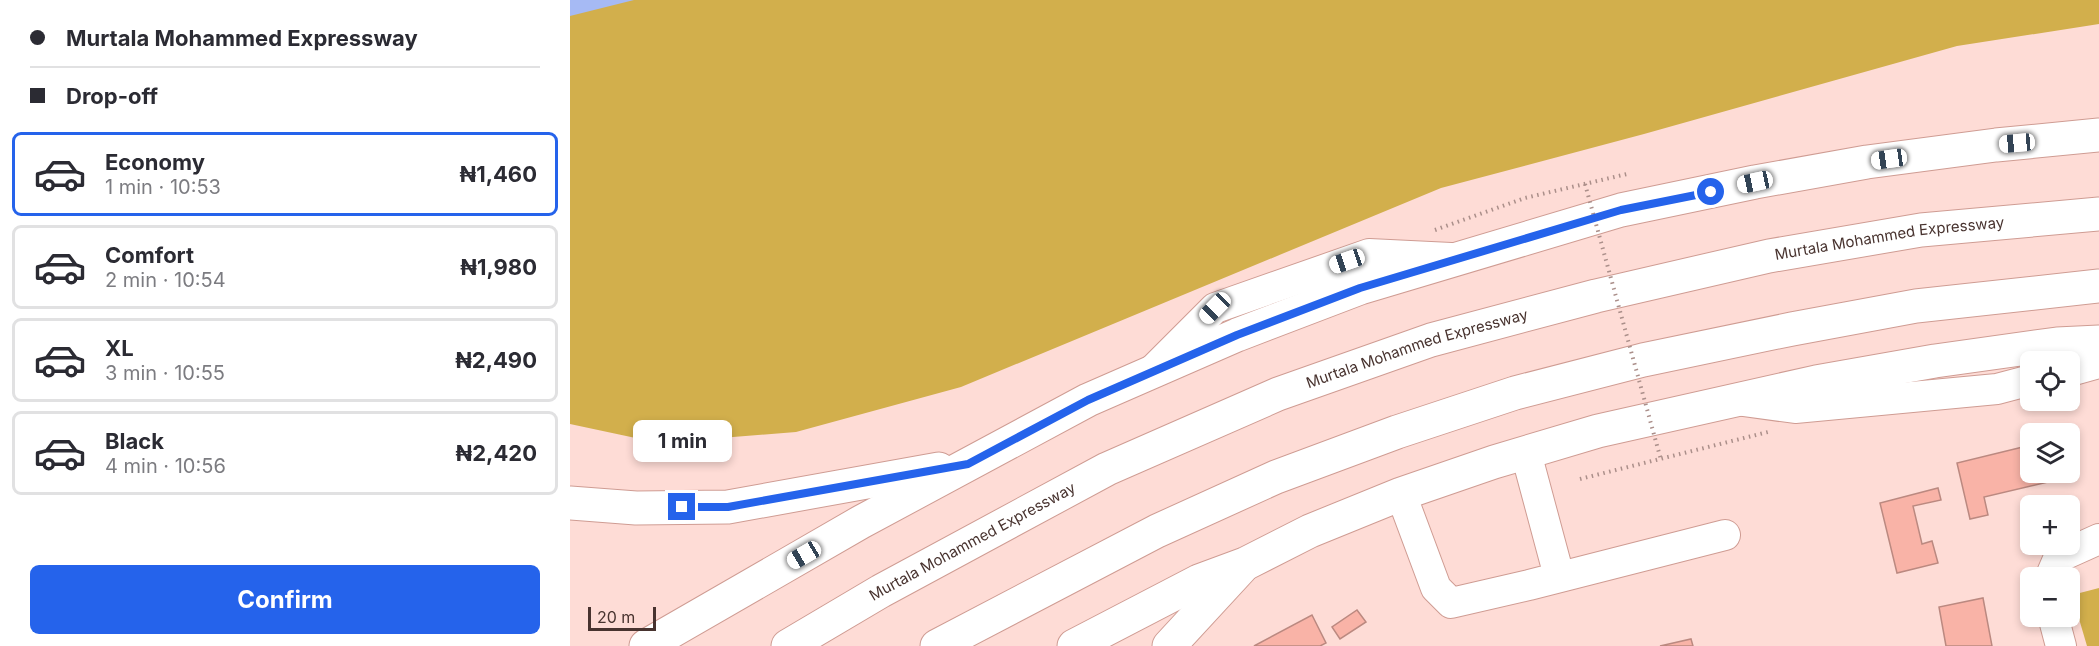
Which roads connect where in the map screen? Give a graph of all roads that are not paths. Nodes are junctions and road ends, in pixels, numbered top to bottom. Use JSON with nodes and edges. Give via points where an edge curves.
{"nodes":[{"id":1,"x":2099,"y":135,"type":"edge"},
{"id":2,"x":2099,"y":214,"type":"edge"},
{"id":3,"x":2099,"y":286,"type":"edge"},
{"id":4,"x":2099,"y":342,"type":"edge"},
{"id":5,"x":2099,"y":363,"type":"edge"},
{"id":6,"x":2080,"y":368,"type":"edge"},
{"id":7,"x":2020,"y":383,"type":"edge"},
{"id":8,"x":1734,"y":399,"type":"junction"},
{"id":9,"x":1526,"y":453,"type":"junction"},
{"id":10,"x":968,"y":464,"type":"junction"},
{"id":11,"x":1401,"y":494,"type":"junction"},
{"id":12,"x":570,"y":503,"type":"edge"},
{"id":13,"x":1725,"y":535,"type":"dead end"},
{"id":14,"x":2099,"y":539,"type":"edge"},
{"id":15,"x":1245,"y":564,"type":"junction"},
{"id":16,"x":2055,"y":567,"type":"edge"},
{"id":17,"x":1559,"y":576,"type":"junction"},
{"id":18,"x":2056,"y":627,"type":"edge"},
{"id":19,"x":646,"y":646,"type":"edge"},
{"id":20,"x":788,"y":646,"type":"edge"},
{"id":21,"x":937,"y":646,"type":"edge"},
{"id":22,"x":1074,"y":646,"type":"edge"},
{"id":23,"x":1169,"y":646,"type":"edge"},
{"id":24,"x":2061,"y":646,"type":"edge"}],
"edges":[{"from":1,"to":10,"type":"highway","via":[[1867,162],[1621,210],[1360,288],[1237,335],[1088,400]]},
{"from":2,"to":20,"type":"highway","name":"Murtala Mohammed Expressway","via":[[1921,230],[1769,256],[1431,340],[1278,394],[1107,469]]},
{"from":3,"to":21,"type":"highway","via":[[1916,306],[1792,328],[1515,393],[1276,477],[1157,531]]},
{"from":4,"to":8,"type":"highway","via":[[1935,361]]},
{"from":5,"to":6,"type":"lane"},
{"from":7,"to":8,"type":"lane","via":[[1996,389],[1795,408]]},
{"from":8,"to":9,"type":"highway","via":[[1598,431]]},
{"from":9,"to":11,"type":"highway"},
{"from":9,"to":17,"type":"lane"},
{"from":10,"to":12,"type":"highway","via":[[728,507],[636,508]]},
{"from":10,"to":19,"type":"highway"},
{"from":11,"to":15,"type":"highway","via":[[1310,531]]},
{"from":11,"to":17,"type":"lane","via":[[1436,588],[1451,603]]},
{"from":13,"to":17,"type":"lane"},
{"from":14,"to":16,"type":"lane","via":[[2059,557]]},
{"from":15,"to":22,"type":"highway","via":[[1199,581]]},
{"from":15,"to":23,"type":"highway"},
{"from":18,"to":24,"type":"lane"}]}
